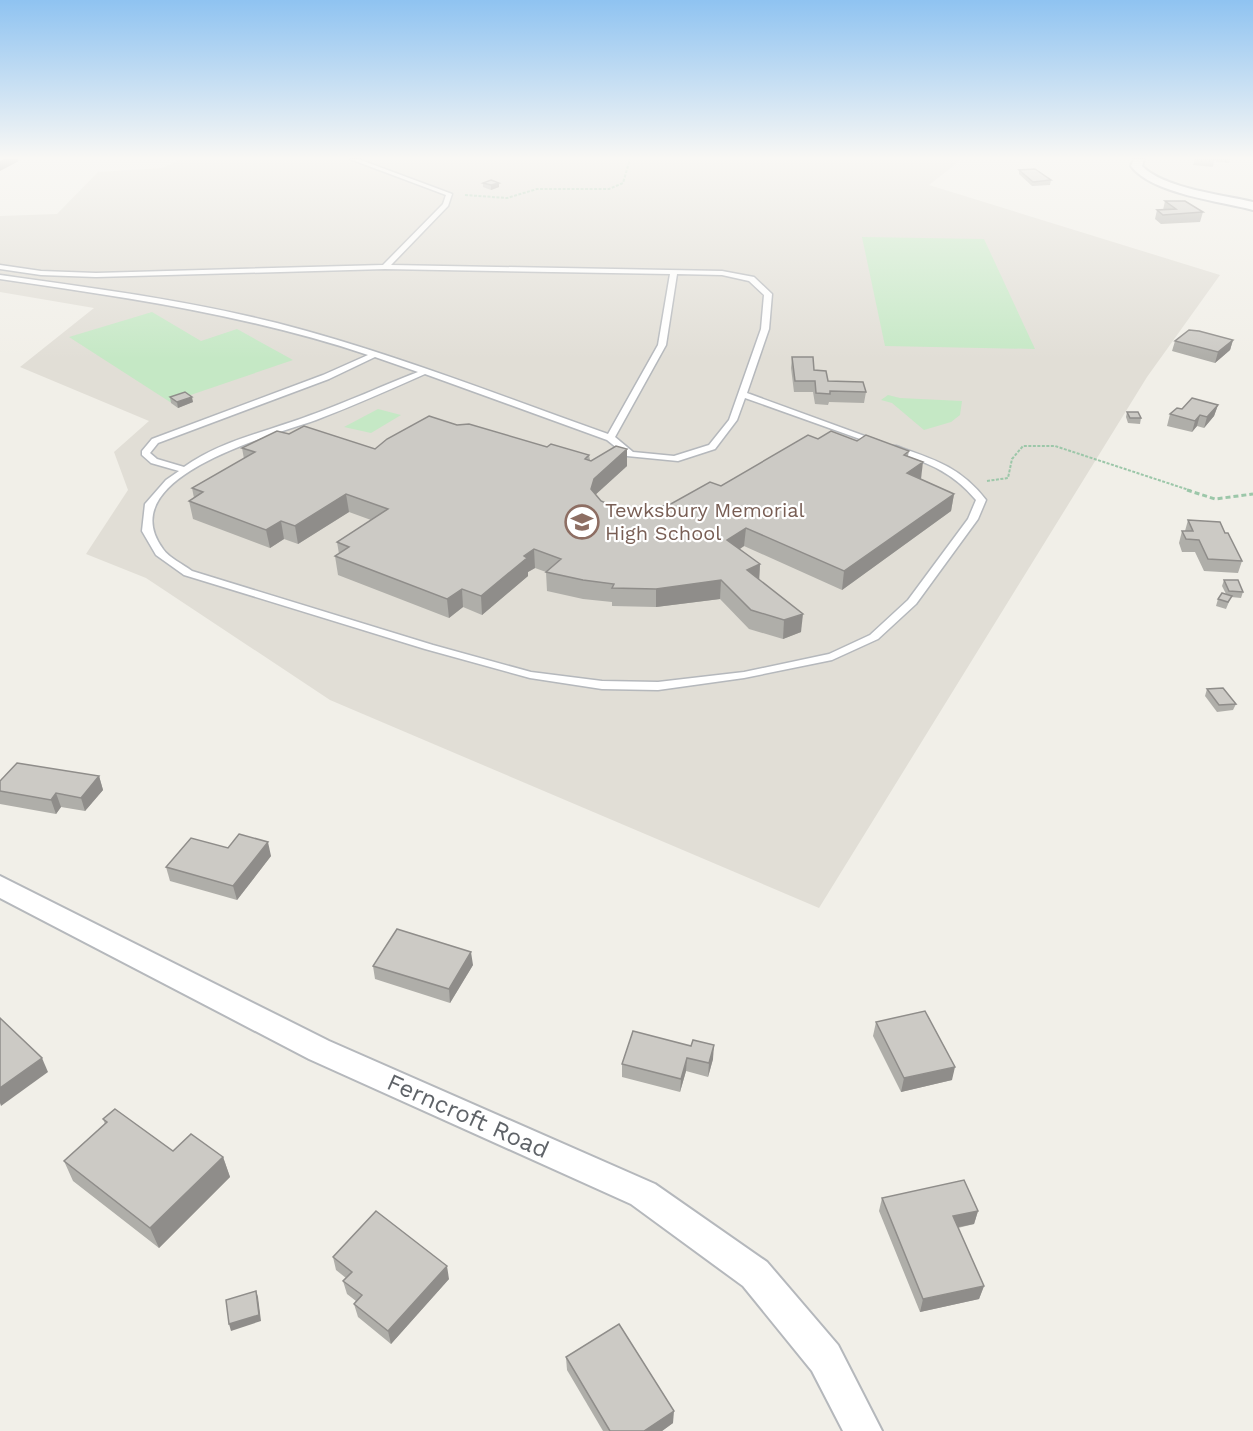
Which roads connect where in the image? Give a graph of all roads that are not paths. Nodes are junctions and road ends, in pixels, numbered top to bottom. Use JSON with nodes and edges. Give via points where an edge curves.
{"nodes":[{"id":1,"x":426,"y":226,"type":"edge"},
{"id":2,"x":0,"y":267,"type":"edge"},
{"id":3,"x":385,"y":267,"type":"junction"},
{"id":4,"x":674,"y":272,"type":"junction"},
{"id":5,"x":0,"y":277,"type":"edge"},
{"id":6,"x":374,"y":355,"type":"junction"},
{"id":7,"x":424,"y":372,"type":"junction"},
{"id":8,"x":742,"y":394,"type":"junction"},
{"id":9,"x":610,"y":438,"type":"junction"},
{"id":10,"x":186,"y":470,"type":"junction"},
{"id":11,"x":0,"y":886,"type":"edge"},
{"id":12,"x":863,"y":1431,"type":"edge"}],
"edges":[{"from":1,"to":3,"type":"lane"},
{"from":2,"to":3,"type":"lane","via":[[96,275]]},
{"from":3,"to":4,"type":"lane"},
{"from":4,"to":8,"type":"lane","via":[[722,273],[751,279],[768,294],[765,329]]},
{"from":4,"to":9,"type":"lane","via":[[662,345]]},
{"from":5,"to":6,"type":"lane","via":[[184,305],[311,334]]},
{"from":6,"to":7,"type":"lane"},
{"from":6,"to":10,"type":"lane","via":[[155,441],[145,453],[154,461]]},
{"from":7,"to":9,"type":"lane"},
{"from":7,"to":10,"type":"lane","via":[[230,447]]},
{"from":8,"to":9,"type":"lane","via":[[733,420],[712,447],[675,459],[630,454]]},
{"from":8,"to":10,"type":"lane","via":[[950,468],[969,483],[981,500],[973,519],[912,602],[874,637],[832,657],[744,675],[658,686],[602,685],[530,675],[188,573],[159,553],[147,531],[150,504]]},
{"from":11,"to":12,"type":"street","name":"Ferncroft Road","via":[[319,1050],[643,1194],[755,1274],[825,1358]]}]}
